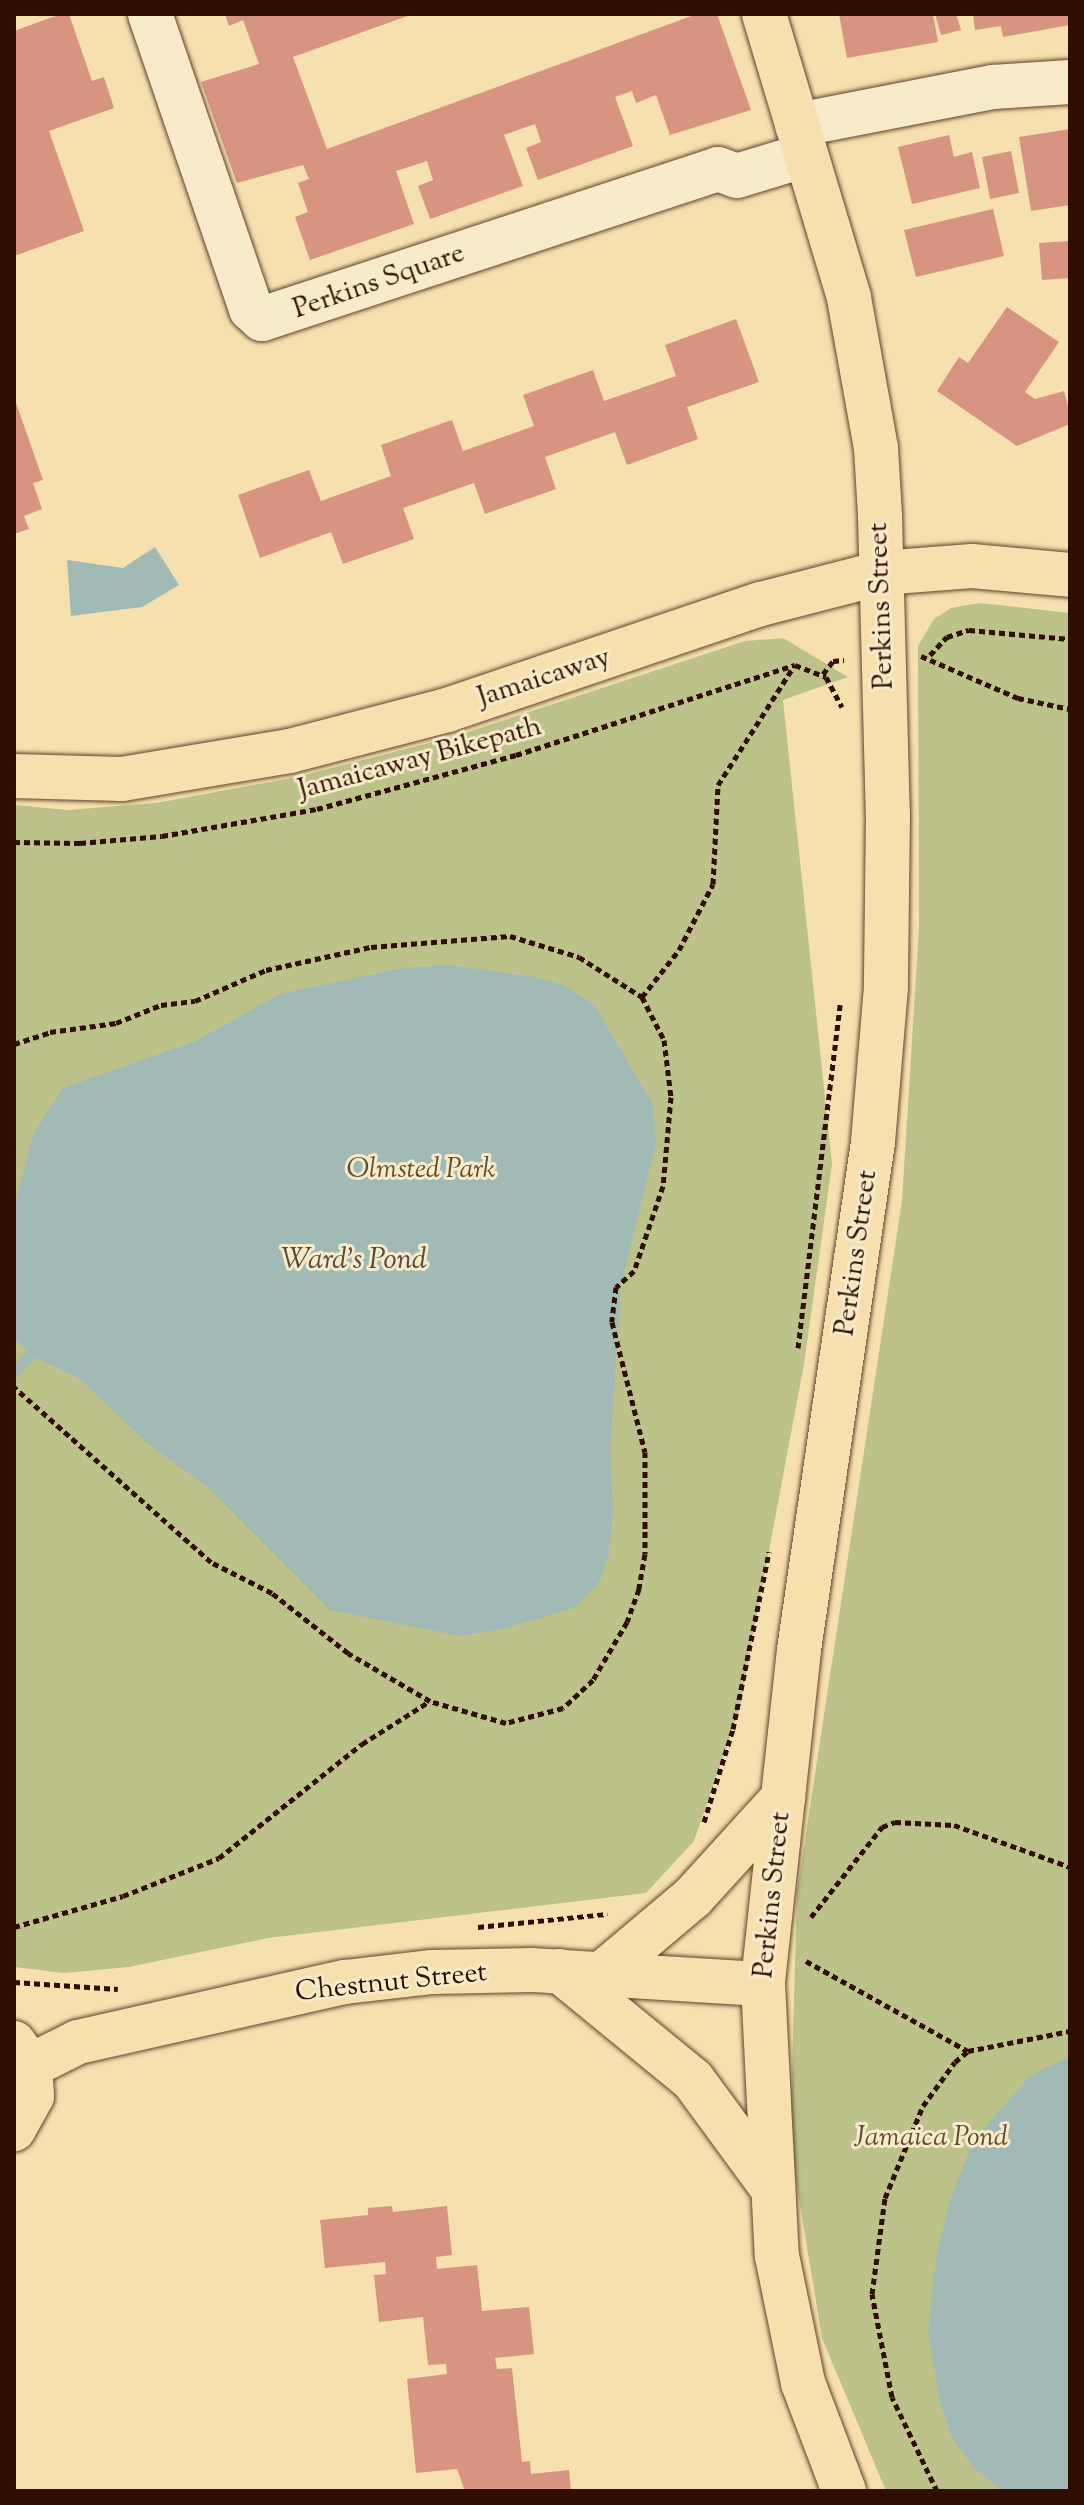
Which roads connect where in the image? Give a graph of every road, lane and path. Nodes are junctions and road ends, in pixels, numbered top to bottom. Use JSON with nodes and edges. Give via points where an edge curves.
{"nodes":[{"id":1,"x":150,"y":14,"type":"edge"},
{"id":2,"x":764,"y":14,"type":"edge"},
{"id":3,"x":1070,"y":82,"type":"edge"},
{"id":4,"x":802,"y":140,"type":"junction"},
{"id":5,"x":881,"y":573,"type":"junction"},
{"id":6,"x":1070,"y":575,"type":"edge"},
{"id":7,"x":1070,"y":639,"type":"edge"},
{"id":8,"x":795,"y":665,"type":"junction"},
{"id":9,"x":1070,"y":709,"type":"edge"},
{"id":10,"x":844,"y":717,"type":"dead end"},
{"id":11,"x":14,"y":776,"type":"edge"},
{"id":12,"x":14,"y":842,"type":"edge"},
{"id":13,"x":841,"y":993,"type":"dead end"},
{"id":14,"x":642,"y":997,"type":"junction"},
{"id":15,"x":14,"y":1044,"type":"edge"},
{"id":16,"x":798,"y":1353,"type":"dead end"},
{"id":17,"x":14,"y":1387,"type":"edge"},
{"id":18,"x":771,"y":1536,"type":"dead end"},
{"id":19,"x":430,"y":1701,"type":"junction"},
{"id":20,"x":783,"y":1798,"type":"junction"},
{"id":21,"x":699,"y":1832,"type":"dead end"},
{"id":22,"x":1070,"y":1867,"type":"edge"},
{"id":23,"x":827,"y":1895,"type":"dead end"},
{"id":24,"x":14,"y":1927,"type":"edge"},
{"id":25,"x":798,"y":1957,"type":"dead end"},
{"id":26,"x":560,"y":1971,"type":"junction"},
{"id":27,"x":604,"y":1972,"type":"junction"},
{"id":28,"x":763,"y":1984,"type":"junction"},
{"id":29,"x":1070,"y":2031,"type":"edge"},
{"id":30,"x":968,"y":2051,"type":"junction"},
{"id":31,"x":22,"y":2055,"type":"edge"},
{"id":32,"x":14,"y":2129,"type":"edge"},
{"id":33,"x":771,"y":2186,"type":"junction"},
{"id":34,"x":844,"y":2491,"type":"edge"},
{"id":35,"x":937,"y":2491,"type":"edge"}],
"edges":[{"from":1,"to":4,"type":"street","name":"Perkins Square","via":[[251,309],[262,319],[718,169],[737,176]]},
{"from":2,"to":4,"type":"main road","name":"Perkins Street"},
{"from":3,"to":4,"type":"street","via":[[993,87]]},
{"from":4,"to":5,"type":"main road","name":"Perkins Street","via":[[849,298],[874,433]]},
{"from":5,"to":6,"type":"main road","name":"Jamaicaway","via":[[972,566]]},
{"from":5,"to":11,"type":"main road","name":"Jamaicaway","via":[[774,600],[447,710],[290,751],[122,779]]},
{"from":5,"to":20,"type":"main road","name":"Perkins Street","via":[[886,956],[873,1142],[799,1650]]},
{"from":7,"to":9,"type":"path","via":[[969,630],[947,637],[930,655],[1018,698]]},
{"from":8,"to":10,"type":"path","via":[[823,674],[837,691]]},
{"from":8,"to":12,"type":"path","name":"Jamaicaway Bikepath","via":[[516,755],[317,809],[162,836]]},
{"from":8,"to":14,"type":"path","via":[[718,785],[713,884],[679,950]]},
{"from":13,"to":16,"type":"path"},
{"from":14,"to":15,"type":"path","via":[[579,957],[510,936],[442,939],[266,970],[195,1001]]},
{"from":14,"to":19,"type":"path","via":[[664,1040],[671,1097],[663,1186],[634,1271],[616,1287],[612,1322],[645,1452],[645,1554],[627,1622],[593,1680],[563,1708],[506,1723]]},
{"from":17,"to":19,"type":"path","via":[[211,1562],[272,1593],[348,1653]]},
{"from":18,"to":21,"type":"path","via":[[733,1729]]},
{"from":19,"to":24,"type":"path","via":[[362,1744],[219,1858],[123,1896]]},
{"from":20,"to":27,"type":"main road","via":[[701,1889]]},
{"from":20,"to":28,"type":"main road","name":"Perkins Street"},
{"from":22,"to":23,"type":"path","via":[[954,1825],[895,1822],[882,1827]]},
{"from":25,"to":30,"type":"path"},
{"from":26,"to":27,"type":"main road","name":"Chestnut Street"},
{"from":26,"to":31,"type":"main road","name":"Chestnut Street","via":[[432,1972],[345,1982]]},
{"from":26,"to":33,"type":"main road","via":[[672,2059]]},
{"from":27,"to":28,"type":"main road","name":"Chestnut Street"},
{"from":28,"to":33,"type":"main road","name":"Perkins Street"},
{"from":29,"to":30,"type":"path"},
{"from":30,"to":35,"type":"path","via":[[923,2106],[885,2198],[872,2294],[892,2397]]},
{"from":31,"to":32,"type":"main road","via":[[32,2096]]},
{"from":33,"to":34,"type":"main road","name":"Perkins Street","via":[[777,2256],[803,2383]]}]}
